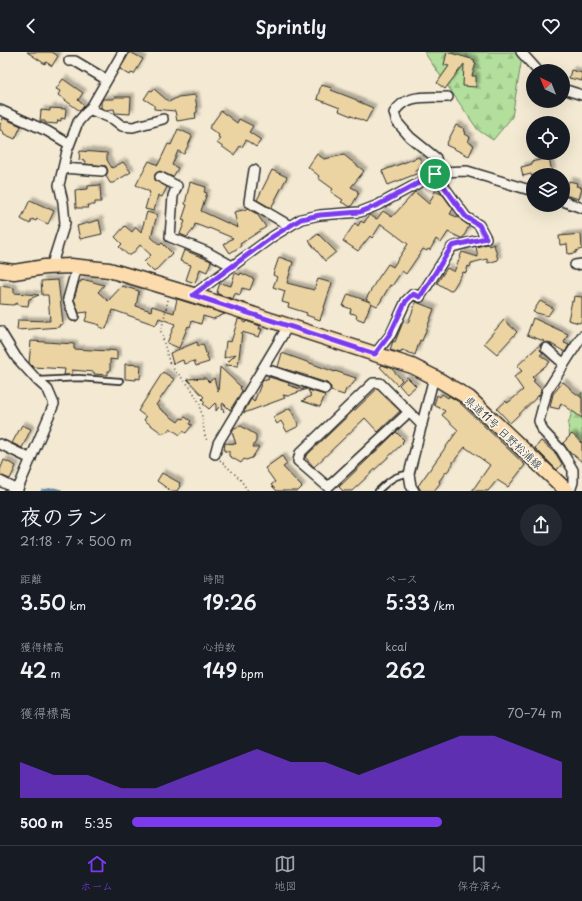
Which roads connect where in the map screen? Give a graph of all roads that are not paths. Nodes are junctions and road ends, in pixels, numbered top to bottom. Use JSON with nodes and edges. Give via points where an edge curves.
{"nodes":[{"id":1,"x":123,"y":52,"type":"edge"},
{"id":2,"x":521,"y":52,"type":"edge"},
{"id":3,"x":69,"y":61,"type":"dead end"},
{"id":4,"x":532,"y":64,"type":"edge"},
{"id":5,"x":107,"y":80,"type":"junction"},
{"id":6,"x":570,"y":91,"type":"edge"},
{"id":7,"x":582,"y":95,"type":"edge"},
{"id":8,"x":448,"y":97,"type":"dead end"},
{"id":9,"x":89,"y":109,"type":"junction"},
{"id":10,"x":0,"y":110,"type":"edge"},
{"id":11,"x":163,"y":119,"type":"dead end"},
{"id":12,"x":70,"y":144,"type":"junction"},
{"id":13,"x":63,"y":168,"type":"junction"},
{"id":14,"x":254,"y":170,"type":"dead end"},
{"id":15,"x":102,"y":171,"type":"dead end"},
{"id":16,"x":437,"y":173,"type":"junction"},
{"id":17,"x":160,"y":177,"type":"dead end"},
{"id":18,"x":526,"y":189,"type":"edge"},
{"id":19,"x":570,"y":204,"type":"edge"},
{"id":20,"x":582,"y":208,"type":"edge"},
{"id":21,"x":290,"y":226,"type":"junction"},
{"id":22,"x":232,"y":266,"type":"junction"},
{"id":23,"x":51,"y":267,"type":"junction"},
{"id":24,"x":77,"y":267,"type":"junction"},
{"id":25,"x":0,"y":270,"type":"edge"},
{"id":26,"x":193,"y":295,"type":"junction"},
{"id":27,"x":74,"y":316,"type":"dead end"},
{"id":28,"x":288,"y":326,"type":"junction"},
{"id":29,"x":0,"y":331,"type":"edge"},
{"id":30,"x":582,"y":336,"type":"edge"},
{"id":31,"x":546,"y":348,"type":"dead end"},
{"id":32,"x":375,"y":354,"type":"junction"},
{"id":33,"x":564,"y":364,"type":"junction"},
{"id":34,"x":263,"y":368,"type":"junction"},
{"id":35,"x":434,"y":377,"type":"junction"},
{"id":36,"x":37,"y":380,"type":"junction"},
{"id":37,"x":120,"y":381,"type":"dead end"},
{"id":38,"x":325,"y":389,"type":"dead end"},
{"id":39,"x":409,"y":412,"type":"junction"},
{"id":40,"x":422,"y":425,"type":"junction"},
{"id":41,"x":0,"y":444,"type":"edge"},
{"id":42,"x":215,"y":454,"type":"road end"},
{"id":43,"x":30,"y":459,"type":"junction"},
{"id":44,"x":409,"y":474,"type":"junction"},
{"id":45,"x":0,"y":481,"type":"edge"},
{"id":46,"x":18,"y":490,"type":"edge"},
{"id":47,"x":378,"y":491,"type":"edge"},
{"id":48,"x":414,"y":491,"type":"edge"},
{"id":49,"x":568,"y":491,"type":"edge"}],
"edges":[{"from":1,"to":5,"type":"street"},
{"from":2,"to":4,"type":"street"},
{"from":3,"to":5,"type":"street","via":[[75,61]]},
{"from":5,"to":9,"type":"street"},
{"from":6,"to":7,"type":"street"},
{"from":8,"to":16,"type":"street","via":[[417,97],[398,105],[394,113],[397,122],[410,137],[436,158]]},
{"from":9,"to":11,"type":"street","via":[[113,119],[122,126],[133,127]]},
{"from":9,"to":12,"type":"street","via":[[78,122]]},
{"from":10,"to":12,"type":"street"},
{"from":12,"to":13,"type":"street"},
{"from":13,"to":15,"type":"street"},
{"from":13,"to":23,"type":"street","via":[[59,185],[65,224]]},
{"from":14,"to":21,"type":"street","via":[[249,202]]},
{"from":16,"to":18,"type":"street","via":[[467,171]]},
{"from":16,"to":21,"type":"street","via":[[360,212],[320,215],[301,219]]},
{"from":16,"to":32,"type":"street","via":[[466,217],[479,225],[486,238],[452,246],[420,297],[413,294],[406,301],[390,334]]},
{"from":17,"to":22,"type":"street","via":[[177,186],[173,196],[170,237],[207,252]]},
{"from":19,"to":20,"type":"street"},
{"from":21,"to":22,"type":"street"},
{"from":22,"to":26,"type":"street"},
{"from":23,"to":24,"type":"main road","name":"県道11号 日野松浦線"},
{"from":23,"to":25,"type":"main road","name":"県道11号 日野松浦線","via":[[14,272]]},
{"from":24,"to":26,"type":"main road","name":"県道11号 日野松浦線","via":[[109,270]]},
{"from":24,"to":27,"type":"street","via":[[68,300]]},
{"from":26,"to":28,"type":"main road","name":"県道11号 日野松浦線"},
{"from":28,"to":32,"type":"main road","name":"県道11号 日野松浦線"},
{"from":28,"to":34,"type":"street"},
{"from":29,"to":36,"type":"street","via":[[16,357]]},
{"from":30,"to":33,"type":"street"},
{"from":31,"to":33,"type":"street"},
{"from":32,"to":35,"type":"main road","name":"県道11号 日野松浦線","via":[[412,366]]},
{"from":33,"to":49,"type":"street","via":[[548,391],[540,421],[543,430],[561,450],[573,470],[573,482]]},
{"from":34,"to":38,"type":"street"},
{"from":34,"to":42,"type":"street","via":[[218,444]]},
{"from":35,"to":40,"type":"street"},
{"from":35,"to":49,"type":"main road","name":"県道11号 日野松浦線","via":[[469,398]]},
{"from":36,"to":37,"type":"lane","via":[[79,378]]},
{"from":36,"to":43,"type":"street","via":[[48,390],[54,404]]},
{"from":39,"to":39,"type":"street","via":[[380,383],[373,383],[300,453],[298,461],[328,487]]},
{"from":39,"to":40,"type":"street"},
{"from":40,"to":44,"type":"street"},
{"from":41,"to":43,"type":"street"},
{"from":43,"to":46,"type":"street"},
{"from":44,"to":47,"type":"lane","via":[[392,478]]},
{"from":44,"to":48,"type":"street"},
{"from":45,"to":46,"type":"street"}]}
